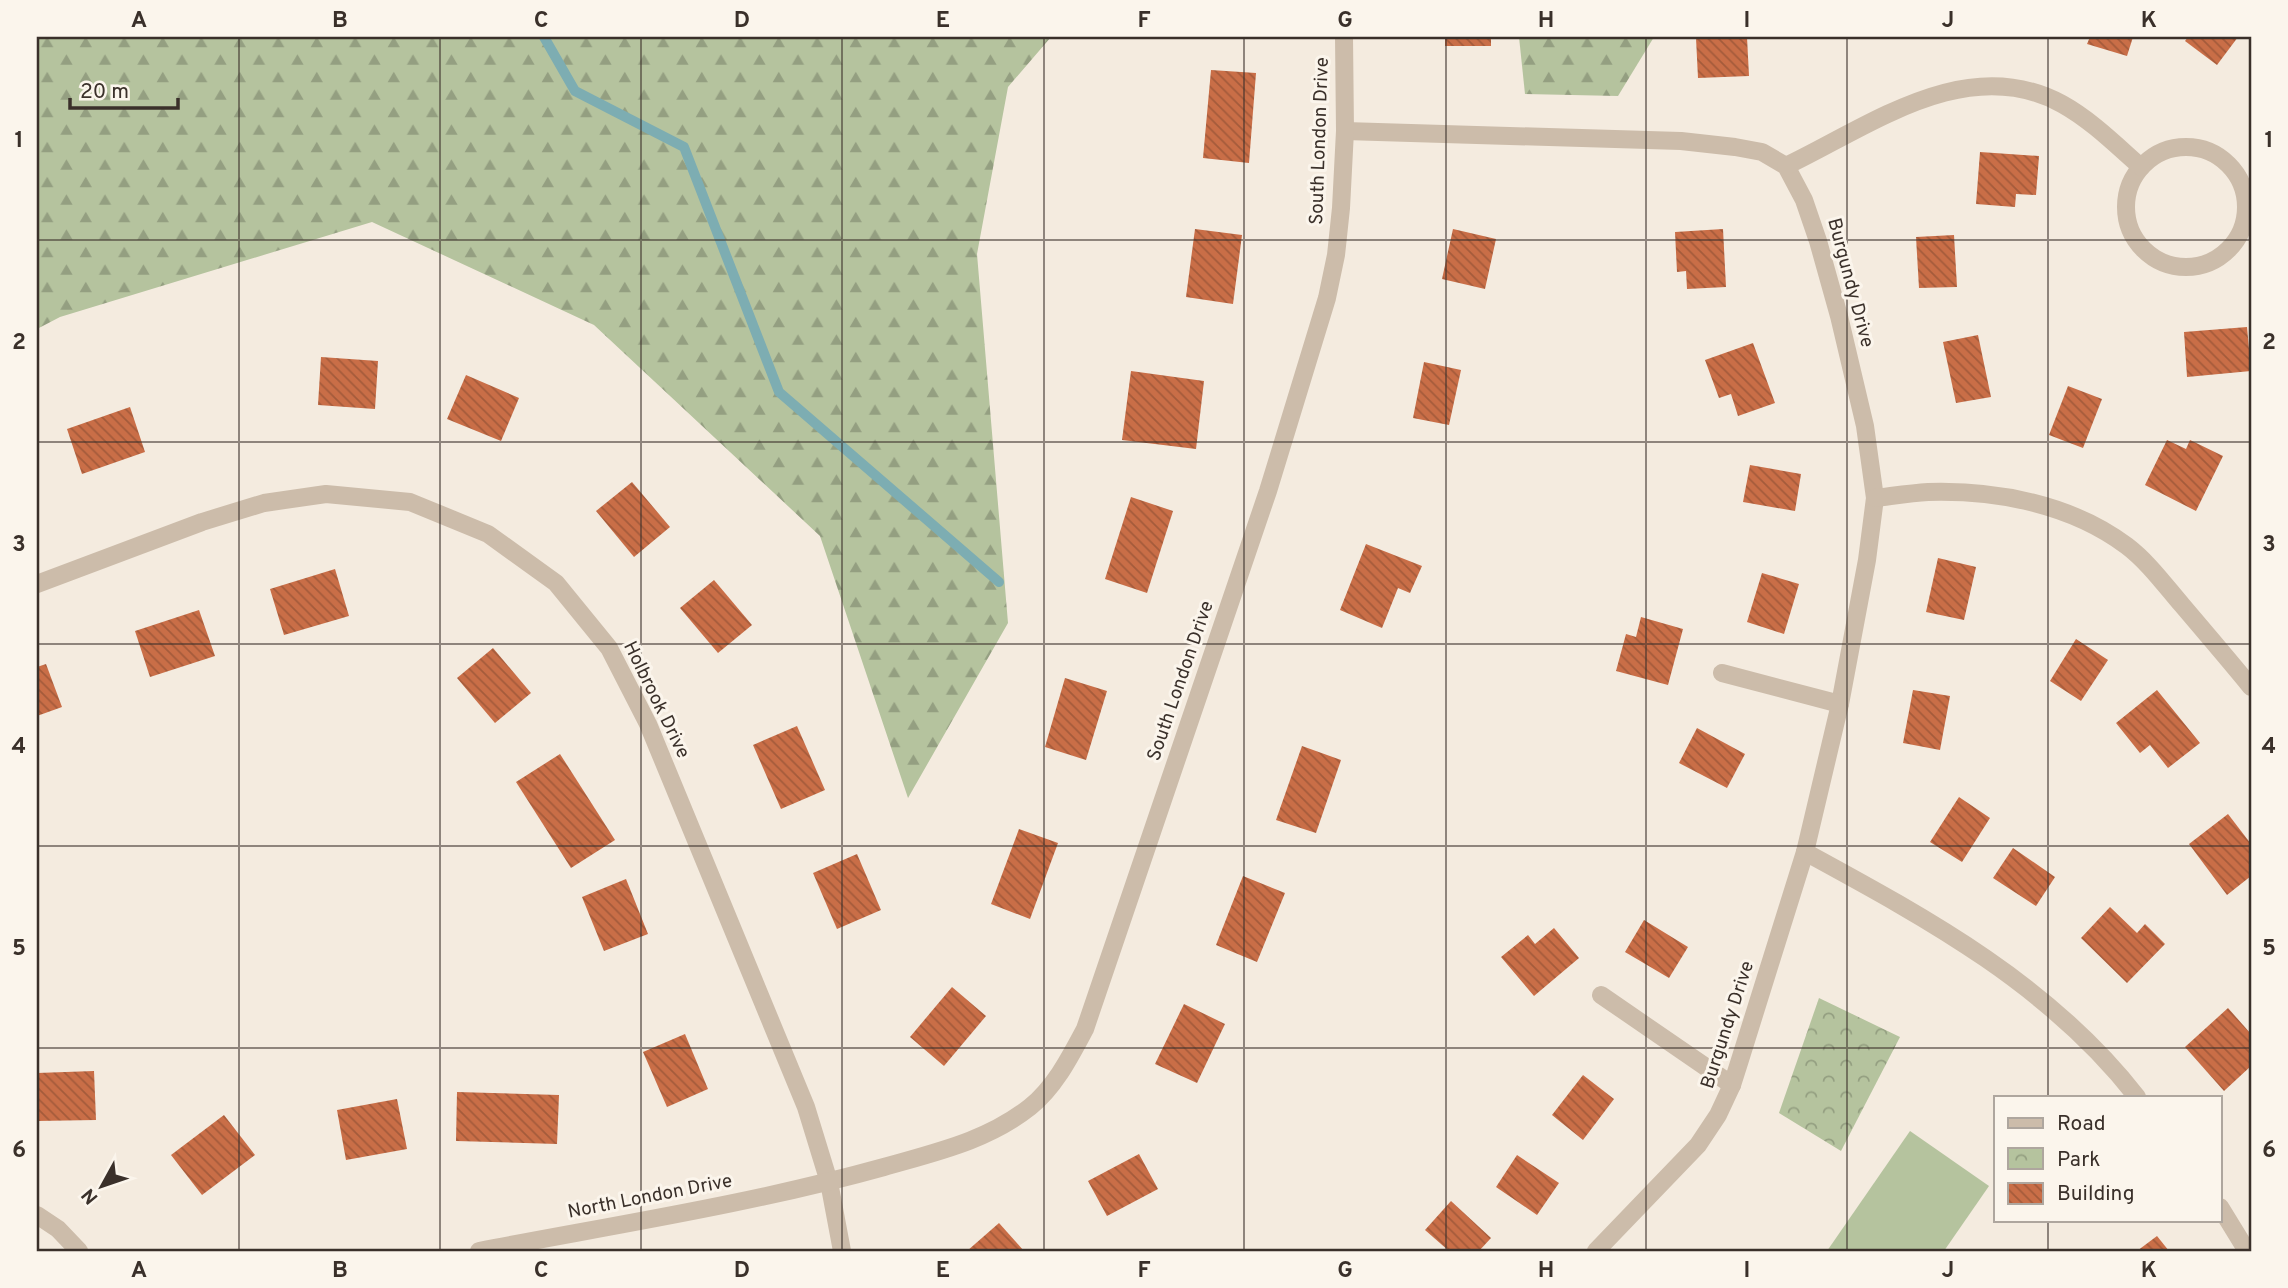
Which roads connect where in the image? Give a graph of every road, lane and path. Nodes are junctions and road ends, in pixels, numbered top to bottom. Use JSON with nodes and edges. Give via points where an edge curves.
{"nodes":[{"id":1,"x":1344,"y":37,"type":"edge"},
{"id":2,"x":1345,"y":131,"type":"junction"},
{"id":3,"x":1786,"y":166,"type":"junction"},
{"id":4,"x":2141,"y":167,"type":"junction"},
{"id":5,"x":1875,"y":498,"type":"junction"},
{"id":6,"x":37,"y":584,"type":"edge"},
{"id":7,"x":1722,"y":673,"type":"dead end"},
{"id":8,"x":2251,"y":687,"type":"edge"},
{"id":9,"x":1840,"y":704,"type":"junction"},
{"id":10,"x":1805,"y":852,"type":"junction"},
{"id":11,"x":1601,"y":995,"type":"dead end"},
{"id":12,"x":1732,"y":1084,"type":"junction"},
{"id":13,"x":2136,"y":1096,"type":"edge"},
{"id":14,"x":829,"y":1182,"type":"junction"},
{"id":15,"x":2222,"y":1210,"type":"edge"},
{"id":16,"x":37,"y":1215,"type":"edge"},
{"id":17,"x":79,"y":1251,"type":"edge"},
{"id":18,"x":479,"y":1251,"type":"edge"},
{"id":19,"x":842,"y":1251,"type":"edge"},
{"id":20,"x":1596,"y":1251,"type":"edge"},
{"id":21,"x":2248,"y":1251,"type":"edge"}],
"edges":[{"from":1,"to":2,"type":"street","name":"South London Drive"},
{"from":2,"to":3,"type":"street","via":[[1681,141],[1762,152]]},
{"from":2,"to":14,"type":"street","name":"South London Drive","via":[[1336,255],[1316,338],[1085,1030],[1054,1082],[1032,1106],[1005,1124],[957,1146]]},
{"from":3,"to":4,"type":"street","via":[[1893,110],[1960,89],[1994,86],[2029,90],[2061,104]]},
{"from":3,"to":5,"type":"street","name":"Burgundy Drive","via":[[1804,200],[1839,316],[1865,426]]},
{"from":4,"to":4,"type":"street","via":[[2159,154],[2180,148],[2202,149],[2230,166],[2242,185],[2247,207],[2243,229],[2232,247],[2213,261],[2190,268],[2167,264],[2147,253],[2133,234],[2126,211],[2130,188]]},
{"from":5,"to":8,"type":"street","via":[[1928,492],[1975,494],[2022,500],[2098,526],[2151,569]]},
{"from":5,"to":9,"type":"street","name":"Burgundy Drive"},
{"from":6,"to":14,"type":"street","name":"Holbrook Drive","via":[[202,522],[264,503],[326,494],[410,502],[488,534],[556,583],[609,648],[648,724],[806,1107]]},
{"from":7,"to":9,"type":"street"},
{"from":9,"to":10,"type":"street","name":"Burgundy Drive"},
{"from":10,"to":12,"type":"street","name":"Burgundy Drive"},
{"from":10,"to":13,"type":"street","via":[[1991,960],[2085,1040]]},
{"from":11,"to":12,"type":"street"},
{"from":12,"to":20,"type":"street","name":"Burgundy Drive","via":[[1698,1145]]},
{"from":14,"to":18,"type":"street","name":"North London Drive"},
{"from":14,"to":19,"type":"street","name":"Holbrook Drive"},
{"from":15,"to":21,"type":"street"},
{"from":16,"to":17,"type":"street"}]}
